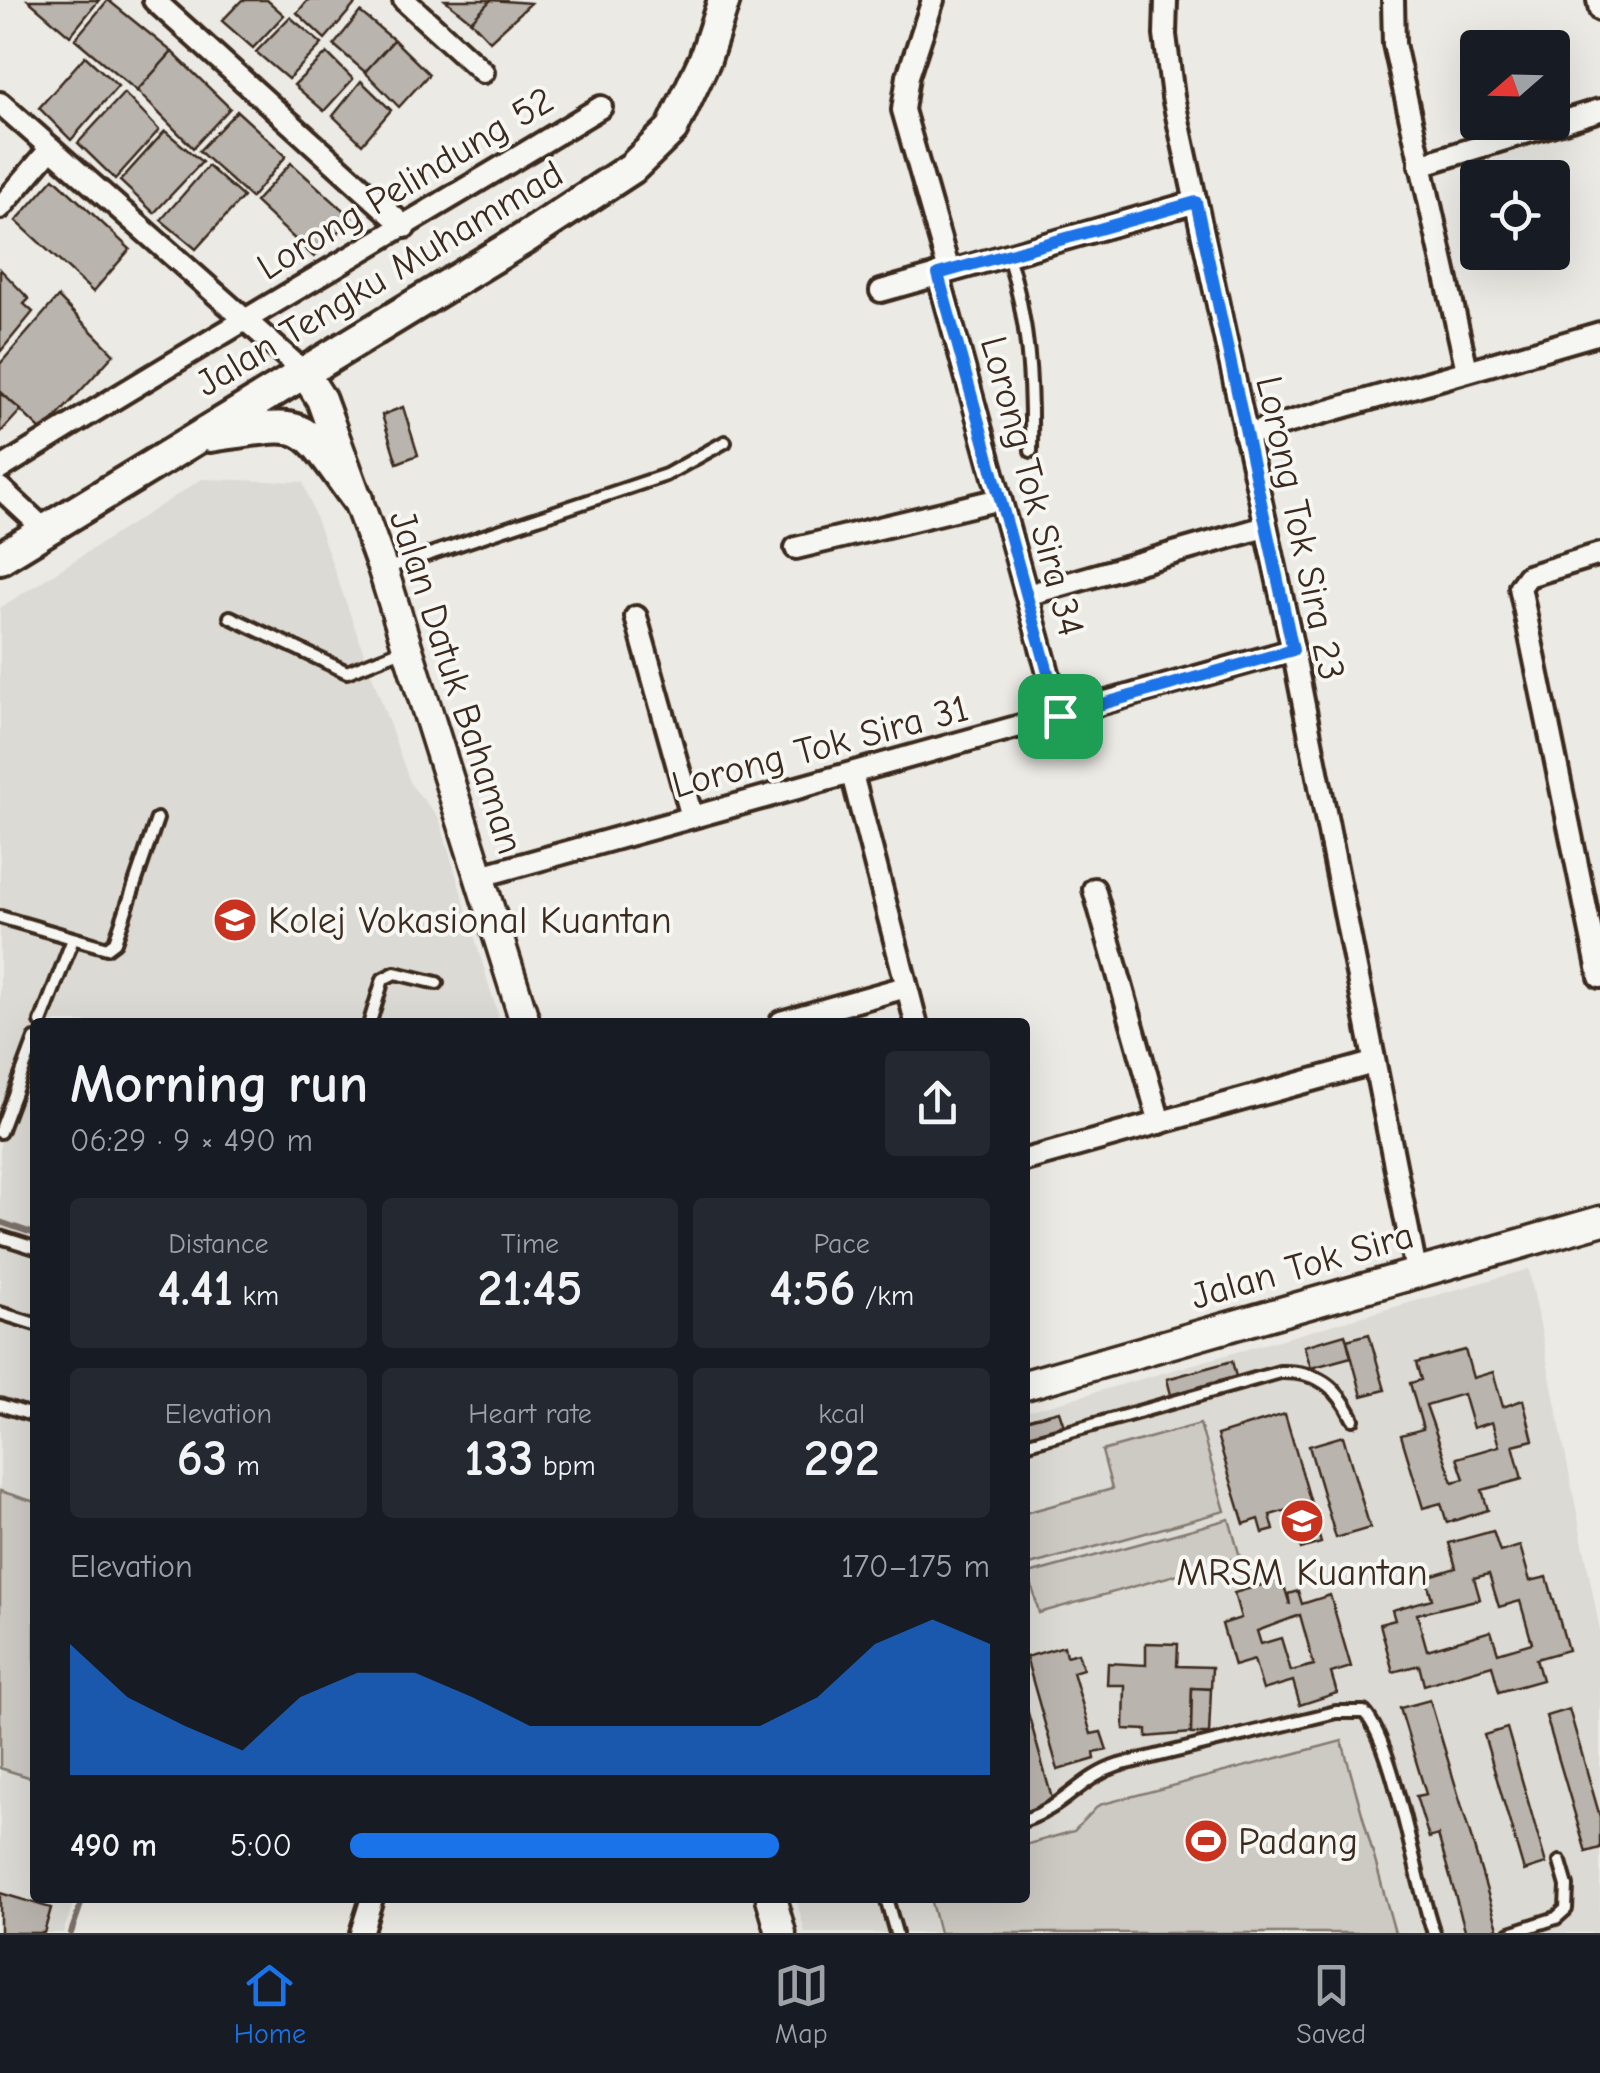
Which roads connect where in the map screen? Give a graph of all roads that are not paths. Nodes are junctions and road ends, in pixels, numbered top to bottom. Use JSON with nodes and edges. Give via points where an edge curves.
{"nodes":[{"id":1,"x":154,"y":0,"type":"edge"},
{"id":2,"x":404,"y":0,"type":"edge"},
{"id":3,"x":724,"y":0,"type":"edge"},
{"id":4,"x":933,"y":0,"type":"edge"},
{"id":5,"x":1166,"y":0,"type":"edge"},
{"id":6,"x":1394,"y":0,"type":"edge"},
{"id":7,"x":1598,"y":0,"type":"edge"},
{"id":8,"x":1600,"y":10,"type":"edge"},
{"id":9,"x":483,"y":72,"type":"dead end"},
{"id":10,"x":0,"y":103,"type":"edge"},
{"id":11,"x":601,"y":107,"type":"dead end"},
{"id":12,"x":1600,"y":110,"type":"edge"},
{"id":13,"x":51,"y":148,"type":"junction"},
{"id":14,"x":1420,"y":166,"type":"junction"},
{"id":15,"x":1196,"y":202,"type":"junction"},
{"id":16,"x":0,"y":208,"type":"edge"},
{"id":17,"x":405,"y":227,"type":"junction"},
{"id":18,"x":1007,"y":255,"type":"junction"},
{"id":19,"x":944,"y":273,"type":"junction"},
{"id":20,"x":881,"y":291,"type":"dead end"},
{"id":21,"x":245,"y":318,"type":"junction"},
{"id":22,"x":1600,"y":332,"type":"edge"},
{"id":23,"x":1467,"y":370,"type":"junction"},
{"id":24,"x":303,"y":372,"type":"junction"},
{"id":25,"x":1245,"y":435,"type":"junction"},
{"id":26,"x":194,"y":438,"type":"junction"},
{"id":27,"x":724,"y":442,"type":"dead end"},
{"id":28,"x":1031,"y":450,"type":"dead end"},
{"id":29,"x":0,"y":469,"type":"edge"},
{"id":30,"x":0,"y":488,"type":"edge"},
{"id":31,"x":357,"y":498,"type":"junction"},
{"id":32,"x":1000,"y":499,"type":"junction"},
{"id":33,"x":1266,"y":526,"type":"junction"},
{"id":34,"x":45,"y":530,"type":"junction"},
{"id":35,"x":796,"y":548,"type":"dead end"},
{"id":36,"x":1600,"y":554,"type":"edge"},
{"id":37,"x":0,"y":558,"type":"edge"},
{"id":38,"x":383,"y":570,"type":"junction"},
{"id":39,"x":1026,"y":595,"type":"junction"},
{"id":40,"x":636,"y":617,"type":"dead end"},
{"id":41,"x":230,"y":618,"type":"dead end"},
{"id":42,"x":408,"y":648,"type":"junction"},
{"id":43,"x":1293,"y":650,"type":"junction"},
{"id":44,"x":1060,"y":716,"type":"junction"},
{"id":45,"x":852,"y":774,"type":"junction"},
{"id":46,"x":692,"y":817,"type":"junction"},
{"id":47,"x":157,"y":820,"type":"dead end"},
{"id":48,"x":481,"y":876,"type":"junction"},
{"id":49,"x":1094,"y":889,"type":"dead end"},
{"id":50,"x":0,"y":917,"type":"edge"},
{"id":51,"x":73,"y":940,"type":"junction"},
{"id":52,"x":1600,"y":978,"type":"edge"},
{"id":53,"x":437,"y":983,"type":"dead end"},
{"id":54,"x":906,"y":987,"type":"junction"},
{"id":55,"x":44,"y":1018,"type":"edge"},
{"id":56,"x":371,"y":1018,"type":"edge"},
{"id":57,"x":524,"y":1018,"type":"edge"},
{"id":58,"x":795,"y":1018,"type":"edge"},
{"id":59,"x":915,"y":1018,"type":"edge"},
{"id":60,"x":30,"y":1052,"type":"edge"},
{"id":61,"x":1373,"y":1062,"type":"junction"},
{"id":62,"x":1160,"y":1122,"type":"junction"},
{"id":63,"x":0,"y":1132,"type":"edge"},
{"id":64,"x":1030,"y":1159,"type":"edge"},
{"id":65,"x":1600,"y":1221,"type":"edge"},
{"id":66,"x":0,"y":1237,"type":"edge"},
{"id":67,"x":30,"y":1246,"type":"edge"},
{"id":68,"x":1416,"y":1271,"type":"junction"},
{"id":69,"x":0,"y":1313,"type":"edge"},
{"id":70,"x":30,"y":1322,"type":"edge"},
{"id":71,"x":1030,"y":1385,"type":"edge"},
{"id":72,"x":0,"y":1405,"type":"edge"},
{"id":73,"x":30,"y":1414,"type":"edge"},
{"id":74,"x":1352,"y":1419,"type":"dead end"},
{"id":75,"x":1030,"y":1443,"type":"edge"},
{"id":76,"x":1030,"y":1818,"type":"edge"},
{"id":77,"x":1560,"y":1862,"type":"dead end"},
{"id":78,"x":370,"y":1903,"type":"edge"},
{"id":79,"x":772,"y":1903,"type":"edge"},
{"id":80,"x":887,"y":1903,"type":"edge"},
{"id":81,"x":361,"y":1933,"type":"edge"},
{"id":82,"x":781,"y":1933,"type":"edge"},
{"id":83,"x":896,"y":1933,"type":"edge"},
{"id":84,"x":1434,"y":1933,"type":"edge"},
{"id":85,"x":1510,"y":1933,"type":"edge"}],
"edges":[{"from":1,"to":17,"type":"street"},
{"from":2,"to":9,"type":"street"},
{"from":3,"to":24,"type":"main road","name":"Jalan Tengku Muhammad","via":[[689,98],[654,150],[525,238]]},
{"from":4,"to":19,"type":"street","name":"Lorong Tok Sira 34","via":[[903,110]]},
{"from":5,"to":15,"type":"street","name":"Lorong Tok Sira 23","via":[[1173,96]]},
{"from":6,"to":14,"type":"street","via":[[1394,44]]},
{"from":7,"to":8,"type":"street"},
{"from":10,"to":13,"type":"street"},
{"from":11,"to":17,"type":"street","name":"Lorong Pelindung 52"},
{"from":12,"to":14,"type":"street"},
{"from":13,"to":16,"type":"street"},
{"from":13,"to":21,"type":"street"},
{"from":14,"to":23,"type":"street"},
{"from":15,"to":18,"type":"street"},
{"from":15,"to":25,"type":"street","name":"Lorong Tok Sira 23"},
{"from":17,"to":21,"type":"street","name":"Lorong Pelindung 52"},
{"from":18,"to":19,"type":"street"},
{"from":18,"to":28,"type":"lane","via":[[1028,339]]},
{"from":19,"to":20,"type":"street"},
{"from":19,"to":32,"type":"street","name":"Lorong Tok Sira 34"},
{"from":21,"to":24,"type":"street"},
{"from":21,"to":29,"type":"street","name":"Lorong Pelindung 52"},
{"from":22,"to":23,"type":"street"},
{"from":23,"to":25,"type":"street"},
{"from":24,"to":26,"type":"main road","name":"Jalan Tengku Muhammad"},
{"from":24,"to":31,"type":"street","name":"Jalan Datuk Bahaman","via":[[321,399]]},
{"from":25,"to":33,"type":"street","name":"Lorong Tok Sira 23"},
{"from":26,"to":31,"type":"main road","via":[[280,426],[303,430]]},
{"from":26,"to":34,"type":"main road","name":"Jalan Tengku Muhammad"},
{"from":27,"to":38,"type":"lane","via":[[666,475]]},
{"from":30,"to":34,"type":"street"},
{"from":31,"to":38,"type":"street","name":"Jalan Datuk Bahaman"},
{"from":32,"to":35,"type":"street"},
{"from":32,"to":39,"type":"street","name":"Lorong Tok Sira 34"},
{"from":33,"to":39,"type":"street"},
{"from":33,"to":43,"type":"street","name":"Lorong Tok Sira 23"},
{"from":34,"to":37,"type":"main road","name":"Jalan Tengku Muhammad"},
{"from":36,"to":52,"type":"street","via":[[1528,576],[1520,587]]},
{"from":38,"to":42,"type":"street","name":"Jalan Datuk Bahaman"},
{"from":39,"to":44,"type":"street","name":"Lorong Tok Sira 34"},
{"from":40,"to":46,"type":"street"},
{"from":41,"to":42,"type":"lane","via":[[347,672]]},
{"from":42,"to":48,"type":"street","name":"Jalan Datuk Bahaman"},
{"from":43,"to":44,"type":"street","name":"Lorong Tok Sira 31"},
{"from":43,"to":61,"type":"street","name":"Lorong Tok Sira 23"},
{"from":44,"to":45,"type":"street","name":"Lorong Tok Sira 31"},
{"from":45,"to":46,"type":"street","name":"Lorong Tok Sira 31"},
{"from":45,"to":54,"type":"street"},
{"from":46,"to":48,"type":"street","name":"Lorong Tok Sira 31"},
{"from":47,"to":51,"type":"lane","via":[[115,942],[106,948]]},
{"from":48,"to":57,"type":"street","name":"Jalan Datuk Bahaman"},
{"from":49,"to":62,"type":"street"},
{"from":50,"to":51,"type":"lane"},
{"from":51,"to":55,"type":"lane"},
{"from":53,"to":56,"type":"lane","via":[[395,973],[383,979]]},
{"from":54,"to":58,"type":"street"},
{"from":54,"to":59,"type":"street"},
{"from":60,"to":63,"type":"lane"},
{"from":61,"to":62,"type":"street"},
{"from":61,"to":68,"type":"street","name":"Lorong Tok Sira 23"},
{"from":62,"to":64,"type":"street"},
{"from":65,"to":68,"type":"street","name":"Jalan Tok Sira"},
{"from":66,"to":67,"type":"lane"},
{"from":68,"to":71,"type":"street","name":"Jalan Tok Sira"},
{"from":69,"to":70,"type":"lane"},
{"from":72,"to":73,"type":"lane"},
{"from":74,"to":75,"type":"lane","via":[[1329,1385],[1312,1374],[1280,1372]]},
{"from":76,"to":84,"type":"lane","via":[[1062,1804],[1104,1770],[1336,1712],[1364,1712],[1383,1746]]},
{"from":77,"to":85,"type":"lane","via":[[1566,1908],[1556,1918]]},
{"from":78,"to":81,"type":"street"},
{"from":79,"to":82,"type":"street"},
{"from":80,"to":83,"type":"lane"}]}
